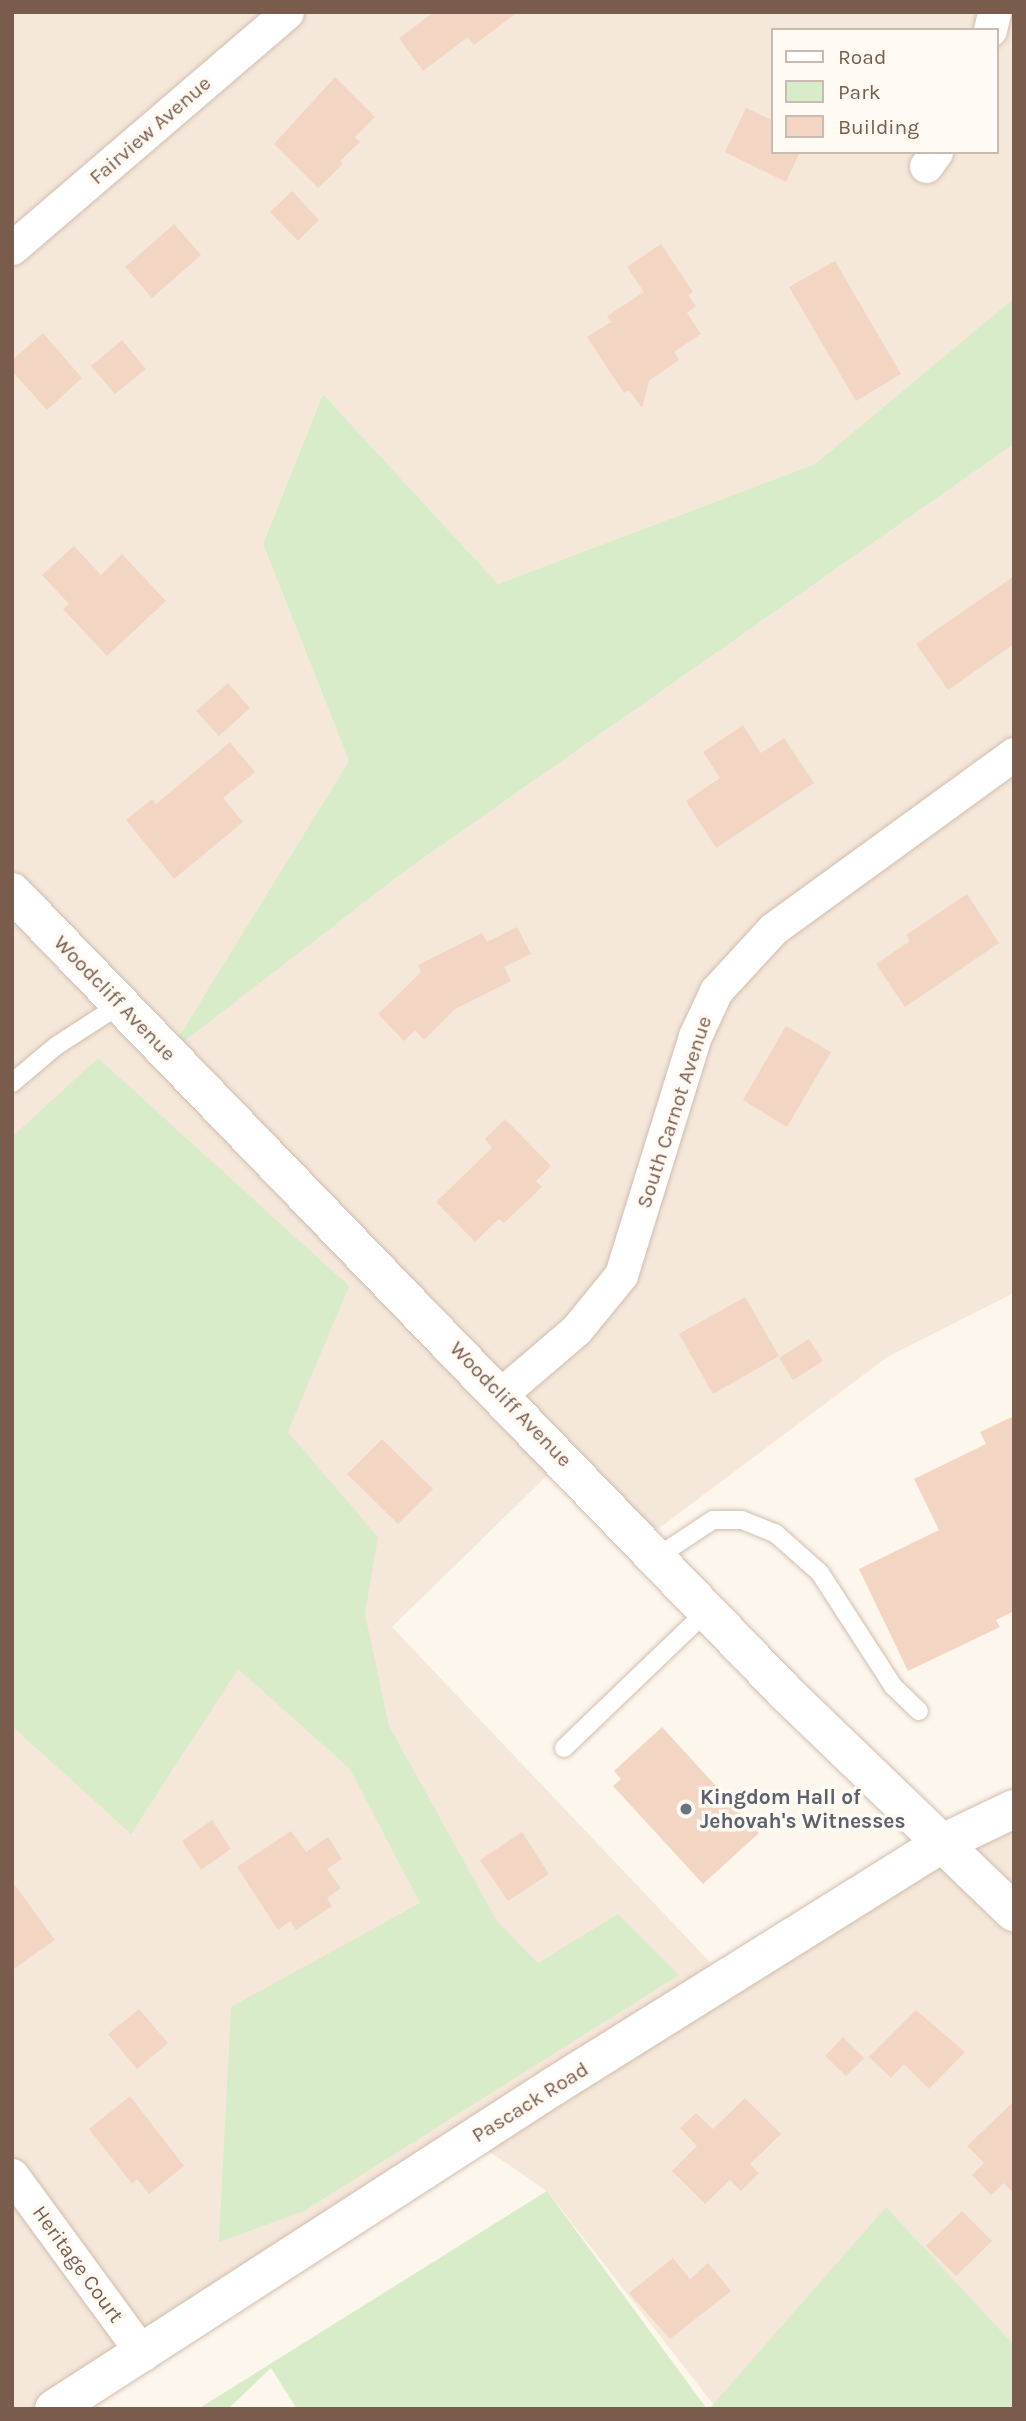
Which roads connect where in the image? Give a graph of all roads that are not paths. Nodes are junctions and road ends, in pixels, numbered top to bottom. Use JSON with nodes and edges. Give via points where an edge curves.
{"nodes":[{"id":1,"x":287,"y":12,"type":"edge"},
{"id":2,"x":12,"y":248,"type":"edge"},
{"id":3,"x":1014,"y":754,"type":"edge"},
{"id":4,"x":12,"y":892,"type":"edge"},
{"id":5,"x":121,"y":1004,"type":"junction"},
{"id":6,"x":12,"y":1083,"type":"edge"},
{"id":7,"x":501,"y":1394,"type":"junction"},
{"id":8,"x":657,"y":1557,"type":"junction"},
{"id":9,"x":708,"y":1610,"type":"junction"},
{"id":10,"x":919,"y":1711,"type":"dead end"},
{"id":11,"x":564,"y":1748,"type":"dead end"},
{"id":12,"x":1014,"y":1809,"type":"edge"},
{"id":13,"x":945,"y":1842,"type":"junction"},
{"id":14,"x":1014,"y":1912,"type":"edge"},
{"id":15,"x":12,"y":2175,"type":"edge"},
{"id":16,"x":143,"y":2354,"type":"junction"},
{"id":17,"x":54,"y":2409,"type":"edge"}],
"edges":[{"from":1,"to":2,"type":"street","name":"Fairview Avenue"},
{"from":3,"to":7,"type":"street","name":"South Carnot Avenue","via":[[773,929],[716,991],[695,1037],[621,1275],[576,1330]]},
{"from":4,"to":5,"type":"main road","name":"Woodcliff Avenue"},
{"from":5,"to":6,"type":"lane","via":[[56,1046]]},
{"from":5,"to":7,"type":"main road","name":"Woodcliff Avenue"},
{"from":7,"to":8,"type":"main road","name":"Woodcliff Avenue"},
{"from":8,"to":9,"type":"main road","name":"Woodcliff Avenue"},
{"from":8,"to":10,"type":"lane","via":[[713,1520],[742,1520],[775,1533],[820,1573],[893,1686]]},
{"from":9,"to":11,"type":"lane"},
{"from":9,"to":13,"type":"main road","name":"Woodcliff Avenue","via":[[784,1691]]},
{"from":12,"to":13,"type":"main road","name":"Pascack Road"},
{"from":13,"to":14,"type":"main road","name":"Woodcliff Avenue"},
{"from":13,"to":16,"type":"main road","name":"Pascack Road","via":[[471,2138]]},
{"from":15,"to":16,"type":"street","name":"Heritage Court"},
{"from":16,"to":17,"type":"main road","name":"Pascack Road"}]}
